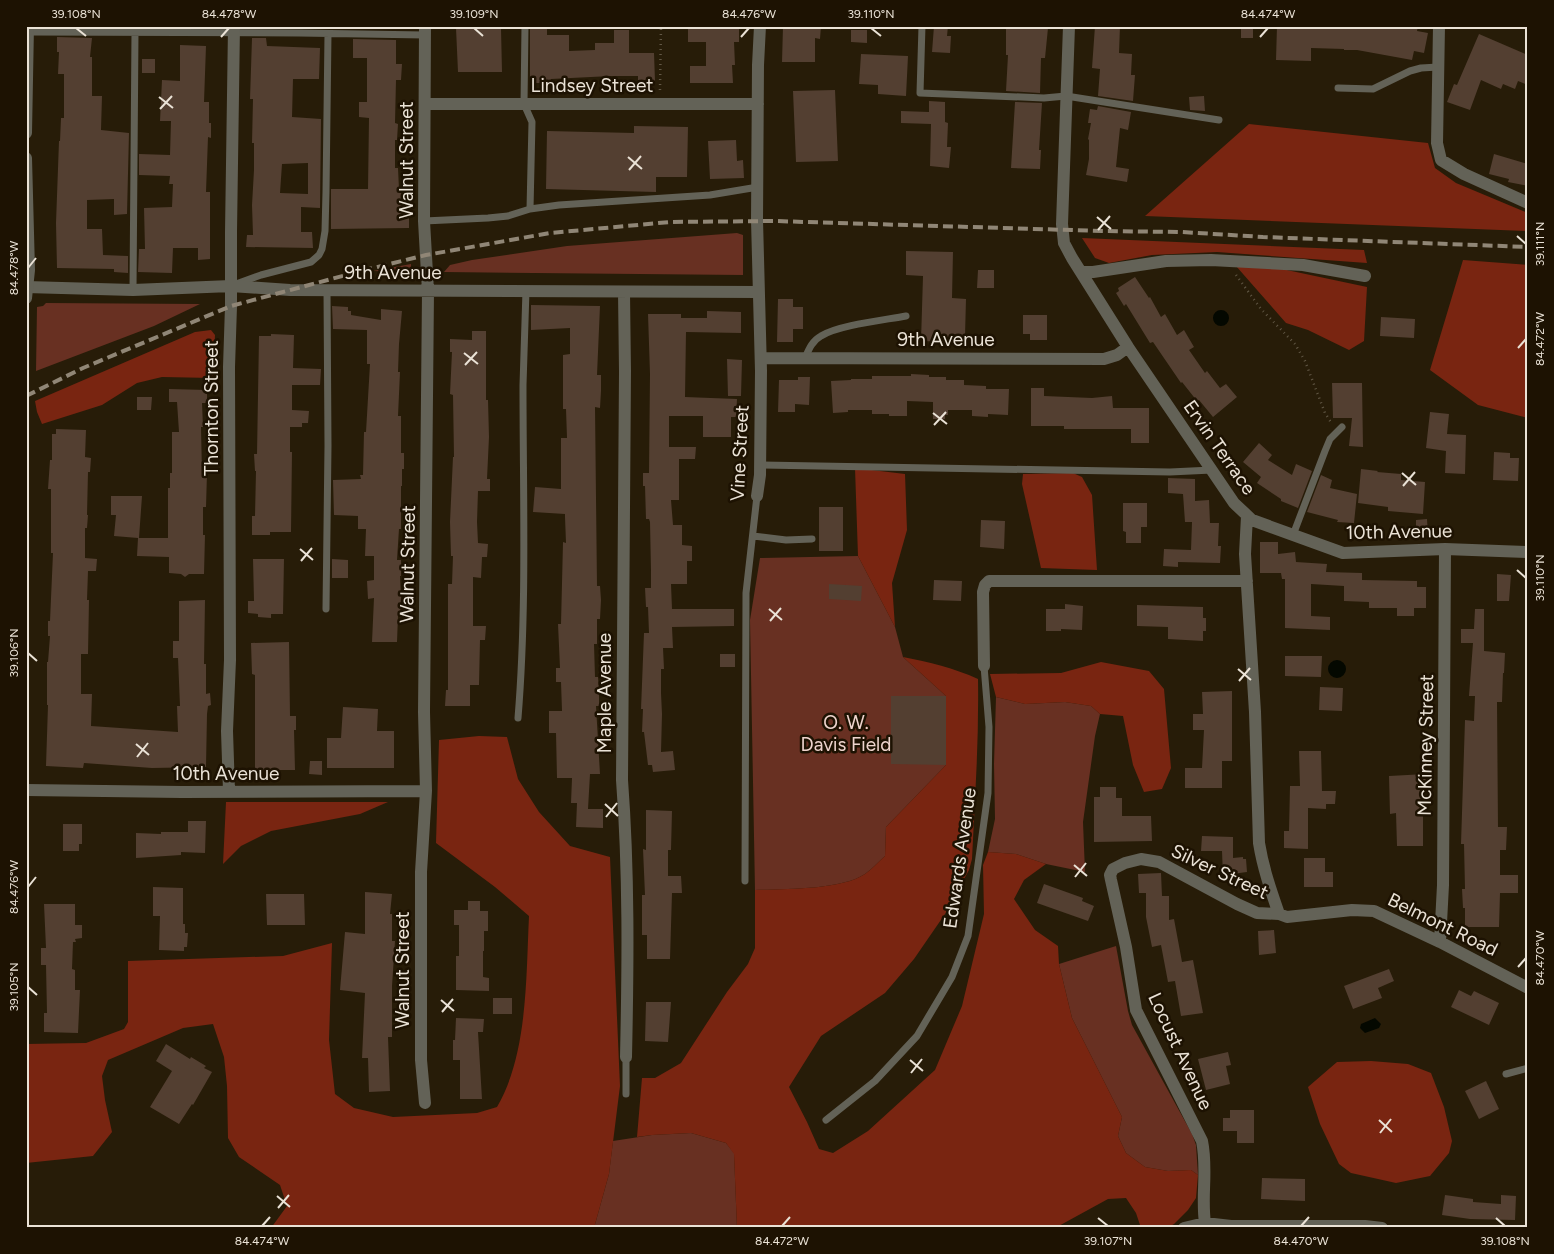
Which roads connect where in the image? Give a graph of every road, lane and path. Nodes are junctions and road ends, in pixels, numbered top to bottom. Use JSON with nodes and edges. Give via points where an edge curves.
{"nodes":[{"id":1,"x":525,"y":26,"type":"edge"},
{"id":2,"x":661,"y":26,"type":"edge"},
{"id":3,"x":760,"y":26,"type":"edge"},
{"id":4,"x":922,"y":26,"type":"edge"},
{"id":5,"x":1069,"y":26,"type":"edge"},
{"id":6,"x":1439,"y":26,"type":"edge"},
{"id":7,"x":28,"y":29,"type":"edge"},
{"id":8,"x":234,"y":29,"type":"edge"},
{"id":9,"x":425,"y":31,"type":"edge"},
{"id":10,"x":135,"y":32,"type":"junction"},
{"id":11,"x":328,"y":34,"type":"junction"},
{"id":12,"x":1438,"y":67,"type":"junction"},
{"id":13,"x":1338,"y":88,"type":"dead end"},
{"id":14,"x":1066,"y":96,"type":"junction"},
{"id":15,"x":425,"y":104,"type":"junction"},
{"id":16,"x":524,"y":104,"type":"junction"},
{"id":17,"x":659,"y":104,"type":"junction"},
{"id":18,"x":758,"y":104,"type":"junction"},
{"id":19,"x":1219,"y":120,"type":"dead end"},
{"id":20,"x":26,"y":133,"type":"edge"},
{"id":21,"x":26,"y":158,"type":"edge"},
{"id":22,"x":758,"y":187,"type":"junction"},
{"id":23,"x":1528,"y":203,"type":"edge"},
{"id":24,"x":530,"y":209,"type":"junction"},
{"id":25,"x":424,"y":221,"type":"junction"},
{"id":26,"x":1225,"y":260,"type":"junction"},
{"id":27,"x":1081,"y":272,"type":"junction"},
{"id":28,"x":1365,"y":276,"type":"dead end"},
{"id":29,"x":231,"y":286,"type":"junction"},
{"id":30,"x":27,"y":290,"type":"edge"},
{"id":31,"x":132,"y":290,"type":"junction"},
{"id":32,"x":327,"y":290,"type":"junction"},
{"id":33,"x":526,"y":290,"type":"junction"},
{"id":34,"x":428,"y":291,"type":"junction"},
{"id":35,"x":624,"y":292,"type":"junction"},
{"id":36,"x":758,"y":292,"type":"junction"},
{"id":37,"x":906,"y":316,"type":"dead end"},
{"id":38,"x":1128,"y":347,"type":"junction"},
{"id":39,"x":760,"y":358,"type":"junction"},
{"id":40,"x":805,"y":358,"type":"junction"},
{"id":41,"x":1339,"y":430,"type":"joint"},
{"id":42,"x":760,"y":465,"type":"junction"},
{"id":43,"x":1212,"y":470,"type":"junction"},
{"id":44,"x":757,"y":496,"type":"joint"},
{"id":45,"x":1247,"y":516,"type":"junction"},
{"id":46,"x":1292,"y":535,"type":"junction"},
{"id":47,"x":753,"y":536,"type":"junction"},
{"id":48,"x":812,"y":539,"type":"dead end"},
{"id":49,"x":1446,"y":549,"type":"junction"},
{"id":50,"x":1528,"y":552,"type":"edge"},
{"id":51,"x":1247,"y":581,"type":"junction"},
{"id":52,"x":326,"y":609,"type":"dead end"},
{"id":53,"x":984,"y":666,"type":"joint"},
{"id":54,"x":518,"y":718,"type":"dead end"},
{"id":55,"x":26,"y":790,"type":"edge"},
{"id":56,"x":229,"y":791,"type":"junction"},
{"id":57,"x":426,"y":791,"type":"junction"},
{"id":58,"x":1115,"y":867,"type":"joint"},
{"id":59,"x":745,"y":881,"type":"dead end"},
{"id":60,"x":1279,"y":914,"type":"junction"},
{"id":61,"x":1440,"y":942,"type":"junction"},
{"id":62,"x":1528,"y":988,"type":"edge"},
{"id":63,"x":626,"y":1057,"type":"joint"},
{"id":64,"x":1528,"y":1068,"type":"edge"},
{"id":65,"x":1506,"y":1074,"type":"dead end"},
{"id":66,"x":626,"y":1094,"type":"dead end"},
{"id":67,"x":425,"y":1103,"type":"dead end"},
{"id":68,"x":826,"y":1120,"type":"dead end"},
{"id":69,"x":1205,"y":1223,"type":"junction"},
{"id":70,"x":1184,"y":1228,"type":"edge"},
{"id":71,"x":1382,"y":1228,"type":"edge"}],
"edges":[{"from":1,"to":16,"type":"lane"},
{"from":2,"to":17,"type":"path"},
{"from":3,"to":18,"type":"street","name":"Vine Street"},
{"from":4,"to":14,"type":"lane","via":[[920,93]]},
{"from":5,"to":14,"type":"street","name":"Ervin Terrace"},
{"from":6,"to":12,"type":"street"},
{"from":7,"to":10,"type":"lane"},
{"from":7,"to":20,"type":"street"},
{"from":8,"to":10,"type":"lane"},
{"from":8,"to":11,"type":"lane"},
{"from":8,"to":29,"type":"street","name":"Thornton Street"},
{"from":9,"to":11,"type":"lane"},
{"from":9,"to":15,"type":"street","name":"Walnut Street"},
{"from":10,"to":31,"type":"lane"},
{"from":11,"to":29,"type":"lane","via":[[322,249],[311,262],[261,274]]},
{"from":12,"to":13,"type":"lane","via":[[1410,71],[1373,89]]},
{"from":12,"to":23,"type":"street","via":[[1437,144],[1441,160]]},
{"from":14,"to":19,"type":"lane"},
{"from":14,"to":27,"type":"street","name":"Ervin Terrace","via":[[1062,224],[1064,242]]},
{"from":15,"to":16,"type":"street","name":"Lindsey Street"},
{"from":15,"to":25,"type":"street","name":"Walnut Street"},
{"from":16,"to":17,"type":"street","name":"Lindsey Street"},
{"from":16,"to":24,"type":"lane","via":[[532,122]]},
{"from":17,"to":18,"type":"street","name":"Lindsey Street"},
{"from":18,"to":22,"type":"street","name":"Vine Street"},
{"from":21,"to":30,"type":"street"},
{"from":22,"to":24,"type":"lane","via":[[710,195]]},
{"from":22,"to":36,"type":"street","name":"Vine Street"},
{"from":24,"to":25,"type":"lane","via":[[502,217]]},
{"from":25,"to":34,"type":"street","name":"Walnut Street"},
{"from":26,"to":27,"type":"street","via":[[1166,261]]},
{"from":26,"to":28,"type":"street","via":[[1303,265]]},
{"from":26,"to":41,"type":"path","via":[[1261,308],[1295,344],[1325,412]]},
{"from":27,"to":38,"type":"street","name":"Ervin Terrace"},
{"from":29,"to":31,"type":"street","name":"9th Avenue"},
{"from":29,"to":32,"type":"street","name":"9th Avenue"},
{"from":29,"to":56,"type":"street","name":"Thornton Street"},
{"from":30,"to":31,"type":"street","name":"9th Avenue"},
{"from":32,"to":34,"type":"street","name":"9th Avenue"},
{"from":32,"to":52,"type":"lane"},
{"from":33,"to":34,"type":"street","name":"9th Avenue"},
{"from":33,"to":35,"type":"street","name":"9th Avenue"},
{"from":33,"to":54,"type":"lane","via":[[524,573]]},
{"from":34,"to":57,"type":"street","name":"Walnut Street"},
{"from":35,"to":36,"type":"street","name":"9th Avenue"},
{"from":35,"to":63,"type":"street","name":"Maple Avenue","via":[[622,780],[628,927]]},
{"from":36,"to":39,"type":"street","name":"Vine Street"},
{"from":37,"to":40,"type":"lane","via":[[821,336],[811,345]]},
{"from":38,"to":40,"type":"street","name":"9th Avenue","via":[[1117,355],[1104,358]]},
{"from":38,"to":43,"type":"street","name":"Ervin Terrace"},
{"from":39,"to":40,"type":"street","name":"9th Avenue"},
{"from":39,"to":42,"type":"street","name":"Vine Street"},
{"from":41,"to":46,"type":"lane","via":[[1325,450]]},
{"from":42,"to":43,"type":"lane"},
{"from":42,"to":44,"type":"street","name":"Vine Street"},
{"from":43,"to":45,"type":"street","name":"Ervin Terrace"},
{"from":44,"to":47,"type":"lane","name":"Vine Street"},
{"from":45,"to":46,"type":"street","name":"10th Avenue"},
{"from":45,"to":51,"type":"street","name":"Ervin Terrace","via":[[1244,554]]},
{"from":46,"to":49,"type":"street","name":"10th Avenue","via":[[1343,552]]},
{"from":47,"to":48,"type":"lane"},
{"from":47,"to":59,"type":"lane","name":"Vine Street","via":[[745,620]]},
{"from":49,"to":50,"type":"street","name":"10th Avenue"},
{"from":49,"to":61,"type":"street","name":"McKinney Street"},
{"from":51,"to":53,"type":"street","name":"Edwards Avenue","via":[[988,581],[983,592]]},
{"from":51,"to":60,"type":"street","name":"Ervin Terrace","via":[[1259,844]]},
{"from":53,"to":68,"type":"lane","name":"Edwards Avenue","via":[[989,728],[988,794],[968,936],[952,977],[917,1036],[875,1081]]},
{"from":55,"to":56,"type":"street","name":"10th Avenue"},
{"from":56,"to":57,"type":"street","name":"10th Avenue"},
{"from":57,"to":67,"type":"street","name":"Walnut Street","via":[[421,872],[421,1060]]},
{"from":58,"to":60,"type":"street","name":"Silver Street","via":[[1141,859],[1159,862],[1257,913]]},
{"from":58,"to":69,"type":"street","name":"Locust Avenue","via":[[1110,875],[1136,1010],[1202,1141],[1206,1165]]},
{"from":60,"to":61,"type":"street","name":"Belmont Road","via":[[1287,917],[1374,910]]},
{"from":61,"to":62,"type":"street","name":"Belmont Road"},
{"from":63,"to":66,"type":"lane","name":"Maple Avenue"},
{"from":64,"to":65,"type":"lane"},
{"from":69,"to":70,"type":"street"},
{"from":69,"to":71,"type":"street"}]}
